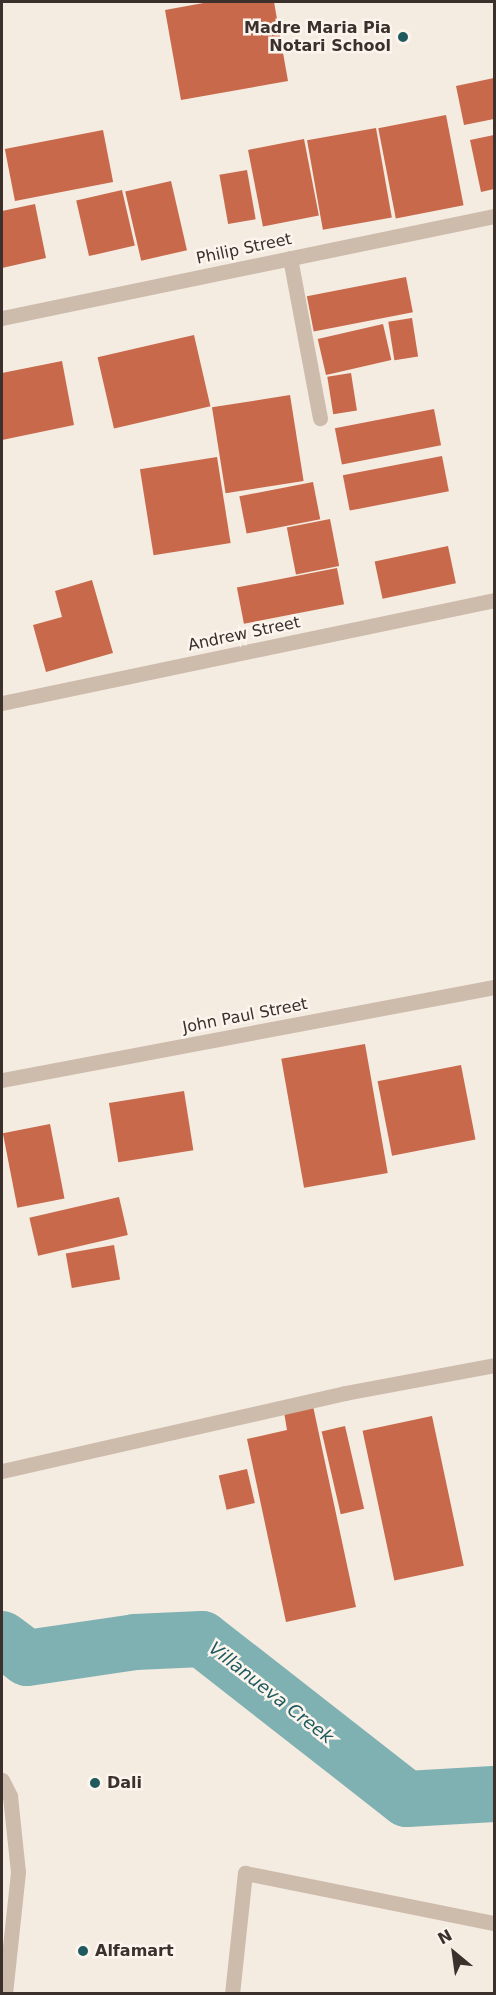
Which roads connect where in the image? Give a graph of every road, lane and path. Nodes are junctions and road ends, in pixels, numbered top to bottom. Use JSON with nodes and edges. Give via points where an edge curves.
{"nodes":[{"id":1,"x":495,"y":216,"type":"edge"},
{"id":2,"x":290,"y":258,"type":"junction"},
{"id":3,"x":2,"y":318,"type":"edge"},
{"id":4,"x":320,"y":418,"type":"dead end"},
{"id":5,"x":495,"y":600,"type":"edge"},
{"id":6,"x":2,"y":704,"type":"edge"},
{"id":7,"x":495,"y":987,"type":"edge"},
{"id":8,"x":2,"y":1080,"type":"edge"},
{"id":9,"x":495,"y":1365,"type":"edge"},
{"id":10,"x":2,"y":1471,"type":"edge"},
{"id":11,"x":2,"y":1780,"type":"edge"},
{"id":12,"x":495,"y":1923,"type":"edge"},
{"id":13,"x":5,"y":1994,"type":"edge"},
{"id":14,"x":232,"y":1994,"type":"edge"}],
"edges":[{"from":1,"to":2,"type":"street","name":"Philip Street"},
{"from":2,"to":3,"type":"street","name":"Philip Street"},
{"from":2,"to":4,"type":"street"},
{"from":5,"to":6,"type":"street","name":"Andrew Street"},
{"from":7,"to":8,"type":"street","name":"John Paul Street"},
{"from":9,"to":10,"type":"street","via":[[345,1393]]},
{"from":11,"to":13,"type":"street","via":[[10,1796],[18,1872]]},
{"from":12,"to":14,"type":"street","via":[[245,1873]]}]}
